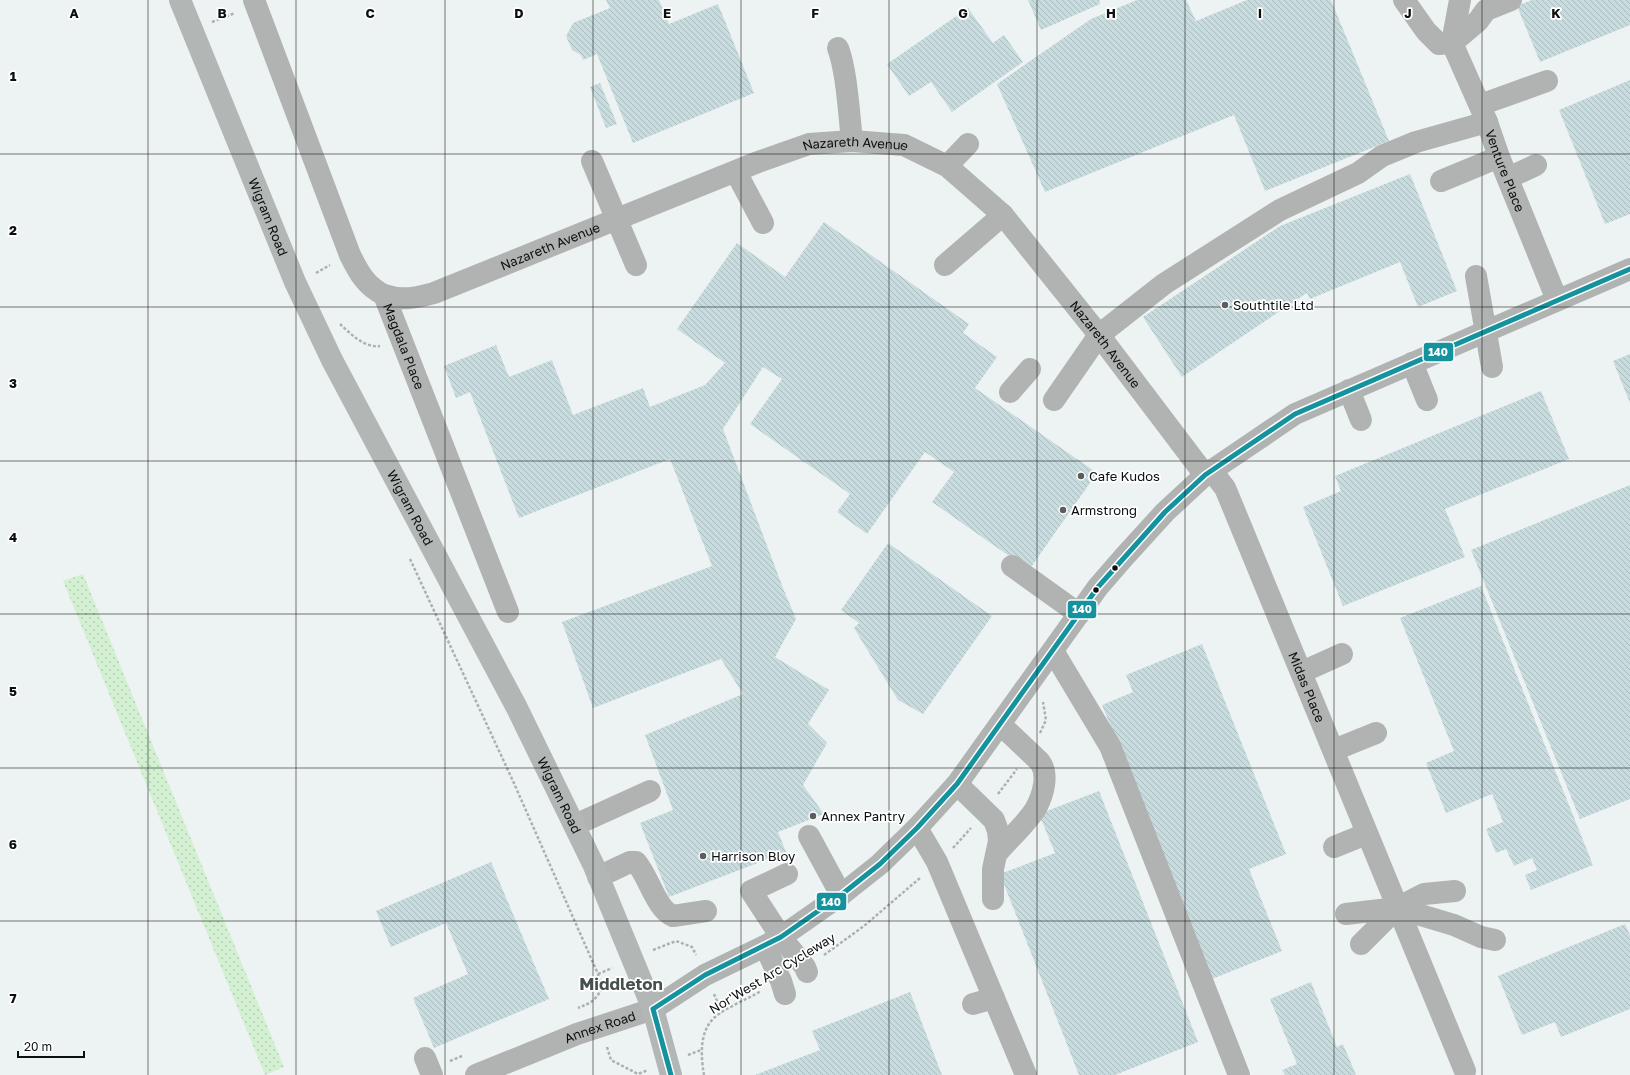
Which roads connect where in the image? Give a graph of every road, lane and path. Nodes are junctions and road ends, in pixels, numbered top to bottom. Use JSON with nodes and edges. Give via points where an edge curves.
{"nodes":[{"id":1,"x":180,"y":0,"type":"edge"},
{"id":2,"x":1404,"y":0,"type":"edge"},
{"id":3,"x":1460,"y":0,"type":"edge"},
{"id":4,"x":1511,"y":0,"type":"edge"},
{"id":5,"x":246,"y":6,"type":"edge"},
{"id":6,"x":211,"y":22,"type":"dead end"},
{"id":7,"x":1452,"y":43,"type":"junction"},
{"id":8,"x":838,"y":48,"type":"dead end"},
{"id":9,"x":1547,"y":81,"type":"dead end"},
{"id":10,"x":1484,"y":114,"type":"junction"},
{"id":11,"x":852,"y":141,"type":"junction"},
{"id":12,"x":968,"y":144,"type":"dead end"},
{"id":13,"x":1500,"y":157,"type":"junction"},
{"id":14,"x":592,"y":161,"type":"dead end"},
{"id":15,"x":1536,"y":165,"type":"dead end"},
{"id":16,"x":947,"y":166,"type":"junction"},
{"id":17,"x":736,"y":172,"type":"junction"},
{"id":18,"x":1508,"y":178,"type":"junction"},
{"id":19,"x":1440,"y":181,"type":"dead end"},
{"id":20,"x":1003,"y":215,"type":"junction"},
{"id":21,"x":617,"y":219,"type":"junction"},
{"id":22,"x":762,"y":223,"type":"dead end"},
{"id":23,"x":636,"y":265,"type":"dead end"},
{"id":24,"x":946,"y":265,"type":"dead end"},
{"id":25,"x":1630,"y":268,"type":"edge"},
{"id":26,"x":1476,"y":276,"type":"dead end"},
{"id":27,"x":384,"y":295,"type":"junction"},
{"id":28,"x":1557,"y":300,"type":"junction"},
{"id":29,"x":1485,"y":331,"type":"junction"},
{"id":30,"x":1099,"y":335,"type":"junction"},
{"id":31,"x":1412,"y":363,"type":"junction"},
{"id":32,"x":1492,"y":367,"type":"dead end"},
{"id":33,"x":1030,"y":369,"type":"dead end"},
{"id":34,"x":1349,"y":390,"type":"junction"},
{"id":35,"x":1010,"y":392,"type":"dead end"},
{"id":36,"x":1054,"y":400,"type":"dead end"},
{"id":37,"x":1427,"y":400,"type":"dead end"},
{"id":38,"x":1361,"y":420,"type":"dead end"},
{"id":39,"x":1208,"y":472,"type":"junction"},
{"id":40,"x":1012,"y":566,"type":"dead end"},
{"id":41,"x":508,"y":612,"type":"dead end"},
{"id":42,"x":1079,"y":614,"type":"junction"},
{"id":43,"x":1053,"y":651,"type":"junction"},
{"id":44,"x":1342,"y":654,"type":"dead end"},
{"id":45,"x":1302,"y":672,"type":"junction"},
{"id":46,"x":1043,"y":703,"type":"dead end"},
{"id":47,"x":1000,"y":724,"type":"junction"},
{"id":48,"x":1376,"y":733,"type":"dead end"},
{"id":49,"x":1334,"y":750,"type":"junction"},
{"id":50,"x":1029,"y":751,"type":"junction"},
{"id":51,"x":957,"y":784,"type":"junction"},
{"id":52,"x":650,"y":791,"type":"dead end"},
{"id":53,"x":984,"y":811,"type":"junction"},
{"id":54,"x":575,"y":825,"type":"junction"},
{"id":55,"x":917,"y":828,"type":"junction"},
{"id":56,"x":1366,"y":834,"type":"junction"},
{"id":57,"x":809,"y":836,"type":"dead end"},
{"id":58,"x":1334,"y":847,"type":"dead end"},
{"id":59,"x":997,"y":853,"type":"junction"},
{"id":60,"x":938,"y":862,"type":"junction"},
{"id":61,"x":787,"y":874,"type":"dead end"},
{"id":62,"x":598,"y":877,"type":"junction"},
{"id":63,"x":1455,"y":891,"type":"dead end"},
{"id":64,"x":841,"y":895,"type":"junction"},
{"id":65,"x":993,"y":899,"type":"dead end"},
{"id":66,"x":1397,"y":908,"type":"junction"},
{"id":67,"x":706,"y":911,"type":"dead end"},
{"id":68,"x":1346,"y":914,"type":"dead end"},
{"id":69,"x":1495,"y":940,"type":"dead end"},
{"id":70,"x":676,"y":941,"type":"dead end"},
{"id":71,"x":773,"y":941,"type":"junction"},
{"id":72,"x":1361,"y":944,"type":"dead end"},
{"id":73,"x":692,"y":946,"type":"dead end"},
{"id":74,"x":806,"y":969,"type":"joint"},
{"id":75,"x":598,"y":974,"type":"dead end"},
{"id":76,"x":783,"y":987,"type":"joint"},
{"id":77,"x":994,"y":998,"type":"junction"},
{"id":78,"x":593,"y":1002,"type":"dead end"},
{"id":79,"x":973,"y":1004,"type":"dead end"},
{"id":80,"x":653,"y":1008,"type":"junction"},
{"id":81,"x":611,"y":1060,"type":"dead end"},
{"id":82,"x":1465,"y":1071,"type":"dead end"},
{"id":83,"x":638,"y":1074,"type":"dead end"},
{"id":84,"x":476,"y":1075,"type":"edge"},
{"id":85,"x":671,"y":1075,"type":"edge"},
{"id":86,"x":704,"y":1075,"type":"edge"},
{"id":87,"x":1026,"y":1075,"type":"edge"},
{"id":88,"x":1238,"y":1075,"type":"edge"}],
"edges":[{"from":1,"to":54,"type":"main road","name":"Wigram Road","via":[[296,282],[332,360],[483,642]]},
{"from":2,"to":7,"type":"street","via":[[1426,31],[1439,44]]},
{"from":3,"to":7,"type":"street"},
{"from":4,"to":7,"type":"street","via":[[1486,10],[1478,21]]},
{"from":5,"to":6,"type":"path"},
{"from":5,"to":27,"type":"street","name":"Magdala Place","via":[[350,255],[369,286]]},
{"from":7,"to":10,"type":"street","name":"Venture Place"},
{"from":8,"to":11,"type":"street"},
{"from":9,"to":10,"type":"street"},
{"from":10,"to":13,"type":"street","name":"Venture Place"},
{"from":10,"to":30,"type":"street","via":[[1382,156],[1358,173],[1280,210],[1164,284]]},
{"from":11,"to":16,"type":"street","name":"Nazareth Avenue","via":[[904,145]]},
{"from":11,"to":17,"type":"street","name":"Nazareth Avenue","via":[[809,144]]},
{"from":12,"to":16,"type":"street"},
{"from":13,"to":18,"type":"street","name":"Venture Place"},
{"from":13,"to":19,"type":"street"},
{"from":14,"to":21,"type":"street"},
{"from":15,"to":18,"type":"street"},
{"from":16,"to":20,"type":"street","name":"Nazareth Avenue"},
{"from":17,"to":21,"type":"street","name":"Nazareth Avenue"},
{"from":17,"to":22,"type":"street"},
{"from":18,"to":28,"type":"street","name":"Venture Place"},
{"from":20,"to":24,"type":"street"},
{"from":20,"to":30,"type":"street","name":"Nazareth Avenue"},
{"from":21,"to":23,"type":"street"},
{"from":21,"to":27,"type":"street","name":"Nazareth Avenue","via":[[434,293],[407,299]]},
{"from":25,"to":28,"type":"street","name":"Annex Road"},
{"from":26,"to":29,"type":"street"},
{"from":27,"to":41,"type":"street","name":"Magdala Place"},
{"from":28,"to":29,"type":"street","name":"Annex Road"},
{"from":29,"to":31,"type":"street","name":"Annex Road"},
{"from":29,"to":32,"type":"street"},
{"from":30,"to":36,"type":"street"},
{"from":30,"to":39,"type":"street","name":"Nazareth Avenue"},
{"from":31,"to":34,"type":"street","name":"Annex Road"},
{"from":31,"to":37,"type":"street"},
{"from":33,"to":35,"type":"street"},
{"from":34,"to":38,"type":"street"},
{"from":34,"to":39,"type":"street","name":"Annex Road","via":[[1294,414]]},
{"from":39,"to":42,"type":"street","name":"Annex Road","via":[[1165,512],[1124,557]]},
{"from":39,"to":45,"type":"street","name":"Midas Place","via":[[1226,488]]},
{"from":40,"to":42,"type":"street"},
{"from":42,"to":43,"type":"street","name":"Annex Road"},
{"from":43,"to":47,"type":"street","name":"Annex Road"},
{"from":43,"to":88,"type":"street","via":[[1110,746]]},
{"from":44,"to":45,"type":"street"},
{"from":45,"to":49,"type":"street","name":"Midas Place"},
{"from":46,"to":50,"type":"path","name":"Nor'West Arc Cycleway","via":[[1046,720]]},
{"from":47,"to":50,"type":"street"},
{"from":47,"to":51,"type":"street","name":"Annex Road"},
{"from":48,"to":49,"type":"street"},
{"from":49,"to":56,"type":"street","name":"Midas Place"},
{"from":50,"to":53,"type":"path","name":"Nor'West Arc Cycleway"},
{"from":50,"to":59,"type":"street","via":[[1043,766],[1046,781],[1036,809]]},
{"from":51,"to":53,"type":"street"},
{"from":51,"to":55,"type":"street","name":"Annex Road"},
{"from":52,"to":54,"type":"street"},
{"from":53,"to":59,"type":"street","via":[[994,820],[998,831]]},
{"from":53,"to":60,"type":"path","name":"Nor'West Arc Cycleway"},
{"from":54,"to":62,"type":"main road","name":"Wigram Road"},
{"from":55,"to":60,"type":"street"},
{"from":55,"to":64,"type":"street","name":"Annex Road","via":[[880,864]]},
{"from":56,"to":58,"type":"street"},
{"from":56,"to":66,"type":"street","name":"Midas Place"},
{"from":57,"to":64,"type":"street"},
{"from":59,"to":65,"type":"street","via":[[993,869]]},
{"from":60,"to":74,"type":"path","name":"Nor'West Arc Cycleway","via":[[864,926]]},
{"from":60,"to":77,"type":"street"},
{"from":61,"to":71,"type":"street","via":[[751,891]]},
{"from":62,"to":67,"type":"street","via":[[630,862],[636,862],[669,914],[673,916]]},
{"from":62,"to":80,"type":"main road","name":"Wigram Road"},
{"from":63,"to":66,"type":"street","via":[[1424,894]]},
{"from":64,"to":71,"type":"street","name":"Annex Road"},
{"from":66,"to":68,"type":"street"},
{"from":66,"to":69,"type":"street"},
{"from":66,"to":72,"type":"street"},
{"from":66,"to":82,"type":"street","name":"Midas Place"},
{"from":70,"to":73,"type":"path"},
{"from":71,"to":74,"type":"street"},
{"from":71,"to":76,"type":"street"},
{"from":71,"to":80,"type":"street","name":"Annex Road","via":[[705,975]]},
{"from":75,"to":78,"type":"path","via":[[601,990]]},
{"from":76,"to":86,"type":"path","name":"Nor'West Arc Cycleway","via":[[712,1019],[702,1042]]},
{"from":77,"to":79,"type":"street"},
{"from":77,"to":87,"type":"street"},
{"from":80,"to":84,"type":"street","name":"Annex Road","via":[[578,1034]]},
{"from":80,"to":85,"type":"main road","name":"Wigram Road"},
{"from":81,"to":83,"type":"path"}]}
